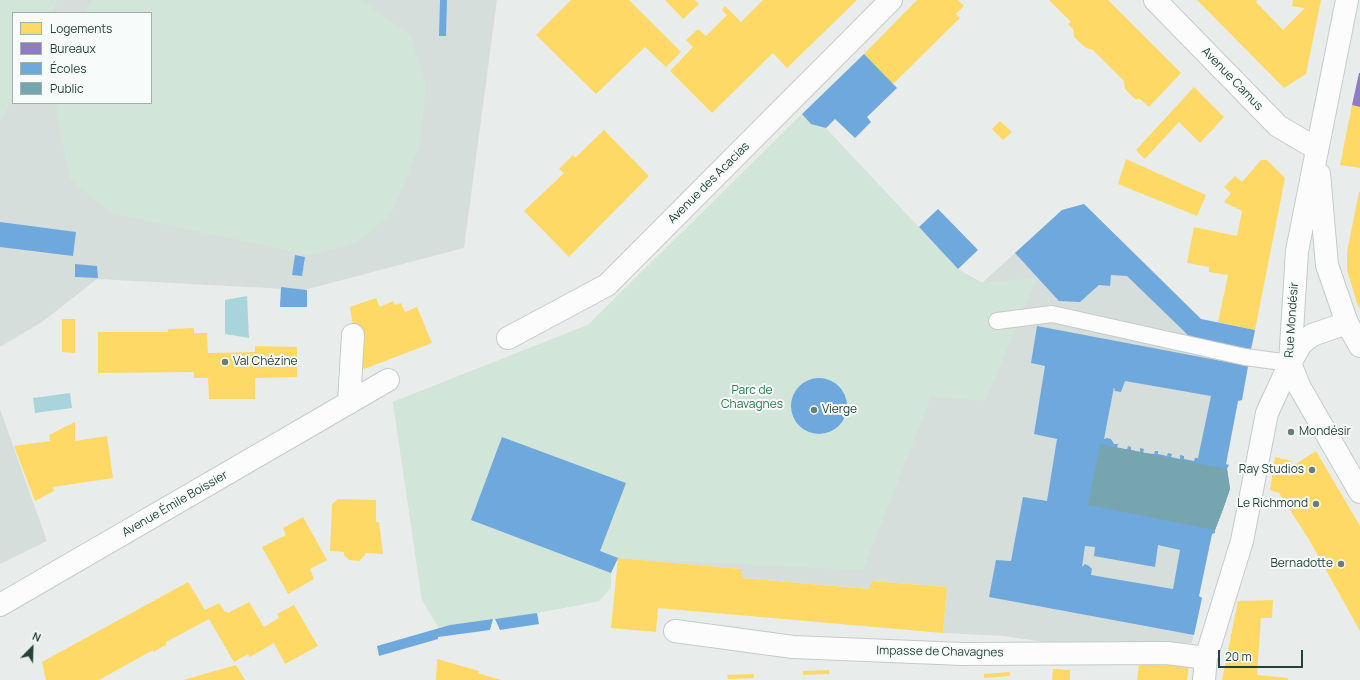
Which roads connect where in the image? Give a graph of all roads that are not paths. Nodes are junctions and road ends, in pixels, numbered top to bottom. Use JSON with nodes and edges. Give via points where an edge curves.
{"nodes":[{"id":1,"x":890,"y":0,"type":"edge"},
{"id":2,"x":1155,"y":0,"type":"edge"},
{"id":3,"x":1347,"y":0,"type":"edge"},
{"id":4,"x":1317,"y":149,"type":"junction"},
{"id":5,"x":997,"y":321,"type":"dead end"},
{"id":6,"x":1347,"y":323,"type":"junction"},
{"id":7,"x":353,"y":335,"type":"dead end"},
{"id":8,"x":508,"y":338,"type":"dead end"},
{"id":9,"x":1360,"y":346,"type":"edge"},
{"id":10,"x":1290,"y":363,"type":"junction"},
{"id":11,"x":388,"y":380,"type":"dead end"},
{"id":12,"x":349,"y":403,"type":"junction"},
{"id":13,"x":1360,"y":492,"type":"edge"},
{"id":14,"x":0,"y":605,"type":"edge"},
{"id":15,"x":675,"y":632,"type":"dead end"},
{"id":16,"x":1206,"y":658,"type":"junction"},
{"id":17,"x":1204,"y":680,"type":"edge"}],
"edges":[{"from":1,"to":8,"type":"street","name":"Avenue des Acacias","via":[[607,285]]},
{"from":2,"to":4,"type":"street","name":"Avenue Camus","via":[[1278,126]]},
{"from":3,"to":4,"type":"street","name":"Rue Mondésir"},
{"from":4,"to":6,"type":"street","via":[[1327,265]]},
{"from":4,"to":10,"type":"street","name":"Rue Mondésir","via":[[1296,251]]},
{"from":5,"to":10,"type":"lane","via":[[1052,314],[1245,357]]},
{"from":6,"to":9,"type":"street"},
{"from":6,"to":10,"type":"street","via":[[1312,335],[1301,344]]},
{"from":7,"to":12,"type":"street"},
{"from":10,"to":13,"type":"street","via":[[1299,386]]},
{"from":10,"to":16,"type":"street","name":"Rue Mondésir","via":[[1267,413],[1242,541]]},
{"from":11,"to":12,"type":"street","name":"Avenue Émile Boissier"},
{"from":12,"to":14,"type":"street","name":"Avenue Émile Boissier"},
{"from":15,"to":16,"type":"street","name":"Impasse de Chavagnes","via":[[801,647],[962,654],[1167,653]]},
{"from":16,"to":17,"type":"street","name":"Rue Mondésir"}]}
